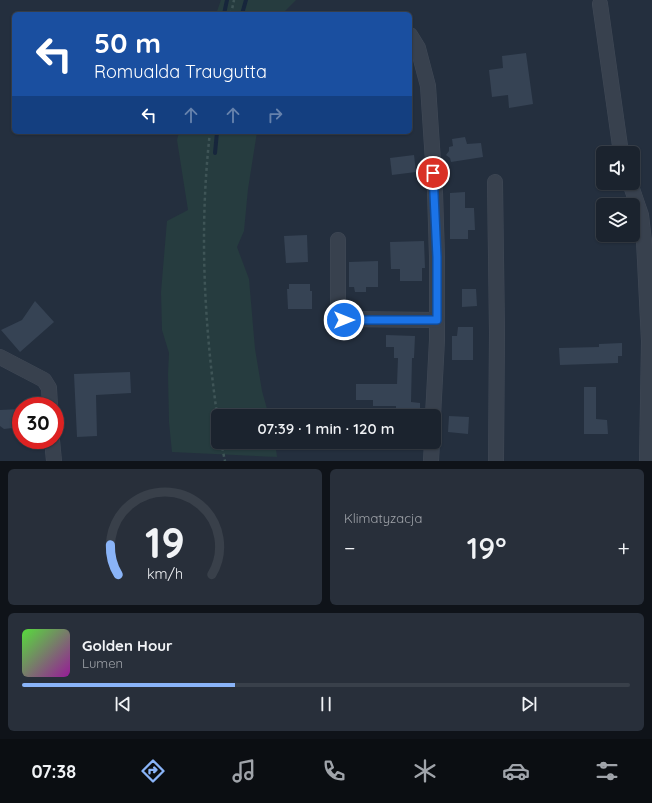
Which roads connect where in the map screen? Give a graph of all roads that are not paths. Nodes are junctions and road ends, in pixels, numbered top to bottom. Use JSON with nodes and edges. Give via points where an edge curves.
{"nodes":[{"id":1,"x":600,"y":4,"type":"dead end"},
{"id":2,"x":412,"y":38,"type":"edge"},
{"id":3,"x":620,"y":146,"type":"edge"},
{"id":4,"x":495,"y":182,"type":"dead end"},
{"id":5,"x":632,"y":190,"type":"edge"},
{"id":6,"x":338,"y":240,"type":"dead end"},
{"id":7,"x":437,"y":320,"type":"junction"},
{"id":8,"x":0,"y":357,"type":"edge"},
{"id":9,"x":50,"y":397,"type":"edge"},
{"id":10,"x":433,"y":409,"type":"edge"},
{"id":11,"x":53,"y":449,"type":"edge"},
{"id":12,"x":432,"y":449,"type":"edge"},
{"id":13,"x":54,"y":461,"type":"edge"},
{"id":14,"x":431,"y":461,"type":"edge"},
{"id":15,"x":496,"y":461,"type":"edge"},
{"id":16,"x":647,"y":461,"type":"edge"}],
"edges":[{"from":1,"to":3,"type":"street"},
{"from":2,"to":7,"type":"street","via":[[418,48],[428,86],[435,200]]},
{"from":4,"to":15,"type":"street","via":[[498,332]]},
{"from":5,"to":16,"type":"street","via":[[641,215],[644,241],[649,341]]},
{"from":6,"to":7,"type":"street","via":[[338,314],[344,320]]},
{"from":7,"to":10,"type":"street"},
{"from":8,"to":9,"type":"street","via":[[44,380],[49,388]]},
{"from":11,"to":13,"type":"street"},
{"from":12,"to":14,"type":"street"}]}
